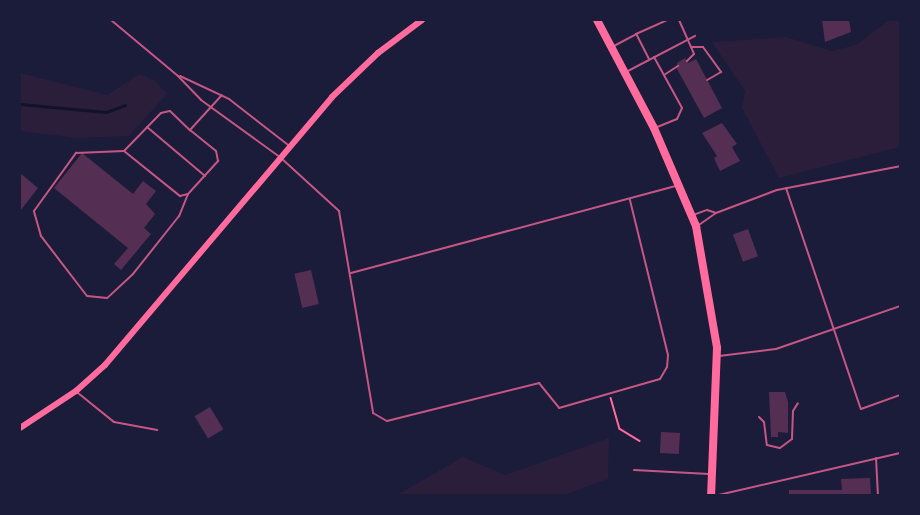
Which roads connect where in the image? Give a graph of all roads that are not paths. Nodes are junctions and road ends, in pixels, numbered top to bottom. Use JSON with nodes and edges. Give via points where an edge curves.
{"nodes":[{"id":1,"x":111,"y":20,"type":"edge"},
{"id":2,"x":422,"y":20,"type":"edge"},
{"id":3,"x":597,"y":20,"type":"edge"},
{"id":4,"x":667,"y":20,"type":"edge"},
{"id":5,"x":679,"y":20,"type":"edge"},
{"id":6,"x":636,"y":34,"type":"junction"},
{"id":7,"x":695,"y":36,"type":"dead end"},
{"id":8,"x":688,"y":39,"type":"junction"},
{"id":9,"x":612,"y":47,"type":"junction"},
{"id":10,"x":691,"y":47,"type":"junction"},
{"id":11,"x":654,"y":57,"type":"junction"},
{"id":12,"x":648,"y":59,"type":"junction"},
{"id":13,"x":687,"y":61,"type":"dead end"},
{"id":14,"x":678,"y":66,"type":"dead end"},
{"id":15,"x":626,"y":72,"type":"junction"},
{"id":16,"x":664,"y":75,"type":"junction"},
{"id":17,"x":178,"y":76,"type":"junction"},
{"id":18,"x":707,"y":80,"type":"dead end"},
{"id":19,"x":222,"y":95,"type":"junction"},
{"id":20,"x":213,"y":105,"type":"junction"},
{"id":21,"x":147,"y":127,"type":"junction"},
{"id":22,"x":654,"y":128,"type":"junction"},
{"id":23,"x":190,"y":130,"type":"junction"},
{"id":24,"x":290,"y":146,"type":"junction"},
{"id":25,"x":124,"y":151,"type":"junction"},
{"id":26,"x":281,"y":158,"type":"junction"},
{"id":27,"x":900,"y":166,"type":"edge"},
{"id":28,"x":205,"y":176,"type":"junction"},
{"id":29,"x":681,"y":184,"type":"junction"},
{"id":30,"x":786,"y":188,"type":"junction"},
{"id":31,"x":188,"y":194,"type":"junction"},
{"id":32,"x":630,"y":200,"type":"junction"},
{"id":33,"x":716,"y":213,"type":"junction"},
{"id":34,"x":692,"y":216,"type":"junction"},
{"id":35,"x":696,"y":226,"type":"junction"},
{"id":36,"x":351,"y":273,"type":"junction"},
{"id":37,"x":900,"y":306,"type":"edge"},
{"id":38,"x":832,"y":330,"type":"junction"},
{"id":39,"x":718,"y":356,"type":"junction"},
{"id":40,"x":76,"y":391,"type":"junction"},
{"id":41,"x":900,"y":395,"type":"edge"},
{"id":42,"x":798,"y":403,"type":"dead end"},
{"id":43,"x":759,"y":417,"type":"dead end"},
{"id":44,"x":20,"y":428,"type":"edge"},
{"id":45,"x":157,"y":430,"type":"dead end"},
{"id":46,"x":900,"y":453,"type":"edge"},
{"id":47,"x":876,"y":458,"type":"junction"},
{"id":48,"x":634,"y":470,"type":"dead end"},
{"id":49,"x":712,"y":474,"type":"junction"},
{"id":50,"x":713,"y":495,"type":"edge"},
{"id":51,"x":878,"y":495,"type":"edge"}],
"edges":[{"from":1,"to":17,"type":"lane"},
{"from":2,"to":24,"type":"main road","via":[[352,76]]},
{"from":3,"to":9,"type":"highway"},
{"from":4,"to":6,"type":"lane"},
{"from":5,"to":8,"type":"lane"},
{"from":6,"to":9,"type":"lane"},
{"from":6,"to":12,"type":"lane"},
{"from":7,"to":8,"type":"lane"},
{"from":8,"to":10,"type":"lane"},
{"from":8,"to":11,"type":"lane"},
{"from":9,"to":15,"type":"highway"},
{"from":10,"to":13,"type":"lane","via":[[694,54]]},
{"from":10,"to":18,"type":"lane","via":[[704,47],[721,72]]},
{"from":11,"to":12,"type":"lane"},
{"from":11,"to":16,"type":"lane"},
{"from":12,"to":15,"type":"lane"},
{"from":14,"to":16,"type":"lane"},
{"from":15,"to":22,"type":"highway"},
{"from":16,"to":22,"type":"lane","via":[[682,115]]},
{"from":17,"to":19,"type":"lane"},
{"from":17,"to":20,"type":"lane","via":[[201,100]]},
{"from":19,"to":20,"type":"lane"},
{"from":19,"to":24,"type":"lane"},
{"from":20,"to":23,"type":"lane"},
{"from":20,"to":26,"type":"lane"},
{"from":21,"to":23,"type":"lane","via":[[161,113],[170,111]]},
{"from":21,"to":25,"type":"lane"},
{"from":21,"to":28,"type":"lane"},
{"from":22,"to":29,"type":"highway"},
{"from":23,"to":28,"type":"lane","via":[[216,151],[218,161]]},
{"from":24,"to":26,"type":"main road"},
{"from":25,"to":31,"type":"lane","via":[[180,196]]},
{"from":25,"to":31,"type":"lane","via":[[76,153],[34,211],[41,236],[87,296],[107,298],[133,274],[179,216]]},
{"from":26,"to":36,"type":"lane","via":[[339,211]]},
{"from":26,"to":40,"type":"main road","via":[[129,339]]},
{"from":27,"to":30,"type":"lane"},
{"from":28,"to":31,"type":"lane"},
{"from":29,"to":32,"type":"lane"},
{"from":29,"to":34,"type":"highway"},
{"from":30,"to":33,"type":"lane"},
{"from":30,"to":38,"type":"lane"},
{"from":32,"to":36,"type":"lane"},
{"from":32,"to":36,"type":"lane","via":[[669,363],[655,382],[559,408],[539,383],[387,421],[373,412]]},
{"from":33,"to":34,"type":"lane","via":[[707,210]]},
{"from":33,"to":35,"type":"lane"},
{"from":34,"to":35,"type":"highway"},
{"from":35,"to":39,"type":"highway"},
{"from":37,"to":38,"type":"lane"},
{"from":38,"to":39,"type":"lane","via":[[756,354]]},
{"from":38,"to":41,"type":"lane","via":[[861,409]]},
{"from":39,"to":49,"type":"highway"},
{"from":40,"to":44,"type":"main road"},
{"from":40,"to":45,"type":"lane","via":[[114,422]]},
{"from":42,"to":43,"type":"lane","via":[[793,411],[792,439],[780,448],[767,445],[764,422]]},
{"from":46,"to":47,"type":"lane"},
{"from":47,"to":50,"type":"lane"},
{"from":47,"to":51,"type":"lane"},
{"from":48,"to":49,"type":"lane"},
{"from":49,"to":50,"type":"highway"}]}
